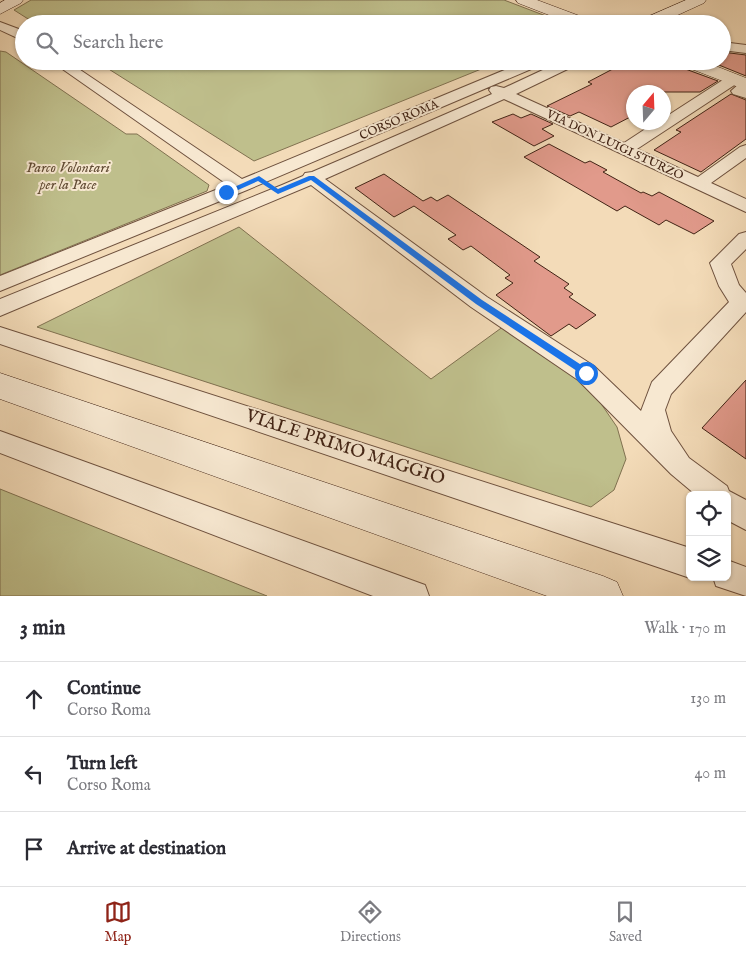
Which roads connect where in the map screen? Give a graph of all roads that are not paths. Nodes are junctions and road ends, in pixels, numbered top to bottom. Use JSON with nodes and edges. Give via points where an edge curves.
{"nodes":[{"id":1,"x":16,"y":0,"type":"edge"},
{"id":2,"x":523,"y":0,"type":"edge"},
{"id":3,"x":699,"y":0,"type":"edge"},
{"id":4,"x":0,"y":9,"type":"edge"},
{"id":5,"x":0,"y":14,"type":"edge"},
{"id":6,"x":563,"y":15,"type":"edge"},
{"id":7,"x":665,"y":15,"type":"edge"},
{"id":8,"x":15,"y":25,"type":"edge"},
{"id":9,"x":0,"y":26,"type":"edge"},
{"id":10,"x":15,"y":32,"type":"edge"},
{"id":11,"x":731,"y":47,"type":"edge"},
{"id":12,"x":746,"y":49,"type":"edge"},
{"id":13,"x":70,"y":70,"type":"edge"},
{"id":14,"x":517,"y":70,"type":"edge"},
{"id":15,"x":555,"y":70,"type":"edge"},
{"id":16,"x":710,"y":70,"type":"edge"},
{"id":17,"x":742,"y":83,"type":"edge"},
{"id":18,"x":484,"y":84,"type":"junction"},
{"id":19,"x":505,"y":94,"type":"junction"},
{"id":20,"x":746,"y":94,"type":"edge"},
{"id":21,"x":624,"y":150,"type":"junction"},
{"id":22,"x":746,"y":150,"type":"edge"},
{"id":23,"x":311,"y":177,"type":"junction"},
{"id":24,"x":259,"y":178,"type":"junction"},
{"id":25,"x":699,"y":184,"type":"junction"},
{"id":26,"x":233,"y":189,"type":"junction"},
{"id":27,"x":278,"y":192,"type":"junction"},
{"id":28,"x":746,"y":206,"type":"edge"},
{"id":29,"x":244,"y":207,"type":"junction"},
{"id":30,"x":746,"y":238,"type":"edge"},
{"id":31,"x":0,"y":284,"type":"edge"},
{"id":32,"x":744,"y":303,"type":"edge"},
{"id":33,"x":0,"y":308,"type":"edge"},
{"id":34,"x":0,"y":335,"type":"edge"},
{"id":35,"x":0,"y":386,"type":"edge"},
{"id":36,"x":0,"y":442,"type":"edge"},
{"id":37,"x":680,"y":466,"type":"junction"},
{"id":38,"x":712,"y":491,"type":"edge"},
{"id":39,"x":731,"y":506,"type":"edge"},
{"id":40,"x":746,"y":517,"type":"edge"},
{"id":41,"x":686,"y":562,"type":"edge"},
{"id":42,"x":731,"y":577,"type":"edge"},
{"id":43,"x":746,"y":582,"type":"edge"},
{"id":44,"x":414,"y":596,"type":"edge"},
{"id":45,"x":603,"y":596,"type":"edge"}],
"edges":[{"from":1,"to":4,"type":"street"},
{"from":2,"to":6,"type":"street"},
{"from":3,"to":7,"type":"street"},
{"from":5,"to":8,"type":"street"},
{"from":9,"to":10,"type":"street"},
{"from":11,"to":12,"type":"street"},
{"from":13,"to":26,"type":"street"},
{"from":14,"to":18,"type":"street","name":"CORSO ROMA"},
{"from":15,"to":19,"type":"street","name":"CORSO ROMA"},
{"from":16,"to":17,"type":"street"},
{"from":17,"to":20,"type":"street","via":[[738,91]]},
{"from":17,"to":21,"type":"street"},
{"from":18,"to":19,"type":"street","name":"VIA DON LUIGI STURZO"},
{"from":18,"to":24,"type":"street","name":"CORSO ROMA"},
{"from":19,"to":21,"type":"street","name":"VIA DON LUIGI STURZO"},
{"from":19,"to":23,"type":"street","name":"CORSO ROMA"},
{"from":21,"to":25,"type":"street","name":"VIA DON LUIGI STURZO"},
{"from":22,"to":25,"type":"street"},
{"from":23,"to":27,"type":"street","name":"CORSO ROMA"},
{"from":23,"to":37,"type":"street","via":[[479,302],[586,373]]},
{"from":24,"to":26,"type":"street","name":"CORSO ROMA"},
{"from":24,"to":27,"type":"street"},
{"from":25,"to":28,"type":"street","name":"VIA DON LUIGI STURZO"},
{"from":26,"to":29,"type":"street"},
{"from":26,"to":31,"type":"street","name":"CORSO ROMA"},
{"from":27,"to":29,"type":"street","name":"CORSO ROMA"},
{"from":29,"to":33,"type":"street","name":"CORSO ROMA"},
{"from":30,"to":32,"type":"street","via":[[720,264],[728,285]]},
{"from":32,"to":37,"type":"street","via":[[661,389],[653,410],[659,435]]},
{"from":34,"to":41,"type":"street","name":"VIALE PRIMO MAGGIO"},
{"from":35,"to":45,"type":"street"},
{"from":36,"to":44,"type":"street"},
{"from":37,"to":38,"type":"street"},
{"from":39,"to":40,"type":"street"},
{"from":42,"to":43,"type":"street"}]}
